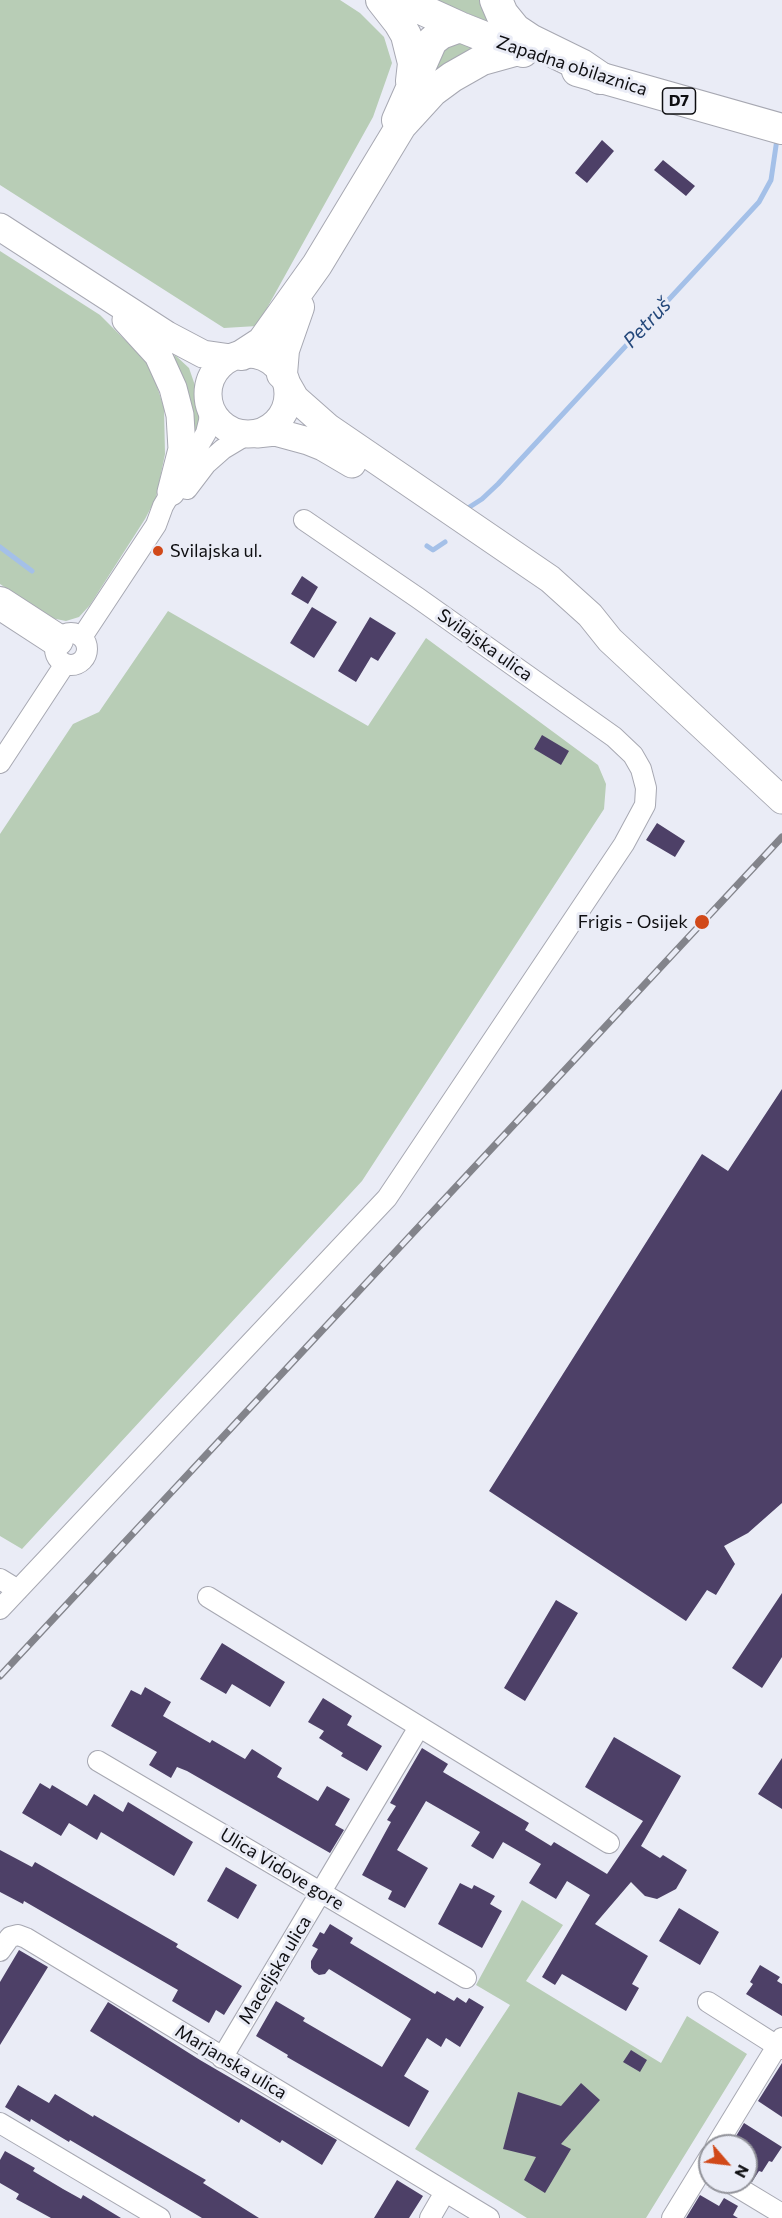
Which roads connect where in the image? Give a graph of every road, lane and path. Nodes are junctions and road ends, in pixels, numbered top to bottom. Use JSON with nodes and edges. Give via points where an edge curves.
{"nodes":[{"id":1,"x":381,"y":0,"type":"edge"},
{"id":2,"x":401,"y":0,"type":"edge"},
{"id":3,"x":496,"y":0,"type":"edge"},
{"id":4,"x":460,"y":27,"type":"junction"},
{"id":5,"x":518,"y":50,"type":"junction"},
{"id":6,"x":600,"y":78,"type":"junction"},
{"id":7,"x":409,"y":91,"type":"junction"},
{"id":8,"x":770,"y":126,"type":"edge"},
{"id":9,"x":385,"y":150,"type":"junction"},
{"id":10,"x":0,"y":227,"type":"edge"},
{"id":11,"x":317,"y":265,"type":"junction"},
{"id":12,"x":109,"y":298,"type":"junction"},
{"id":13,"x":167,"y":335,"type":"junction"},
{"id":14,"x":237,"y":356,"type":"junction"},
{"id":15,"x":284,"y":379,"type":"junction"},
{"id":16,"x":209,"y":398,"type":"junction"},
{"id":17,"x":253,"y":434,"type":"junction"},
{"id":18,"x":171,"y":492,"type":"junction"},
{"id":19,"x":304,"y":520,"type":"dead end"},
{"id":20,"x":156,"y":525,"type":"junction"},
{"id":21,"x":0,"y":603,"type":"edge"},
{"id":22,"x":610,"y":640,"type":"junction"},
{"id":23,"x":68,"y":647,"type":"junction"},
{"id":24,"x":0,"y":763,"type":"edge"},
{"id":25,"x":782,"y":800,"type":"edge"},
{"id":26,"x":0,"y":1579,"type":"edge"},
{"id":27,"x":18,"y":1590,"type":"junction"},
{"id":28,"x":208,"y":1596,"type":"dead end"},
{"id":29,"x":0,"y":1609,"type":"edge"},
{"id":30,"x":419,"y":1727,"type":"junction"},
{"id":31,"x":98,"y":1761,"type":"dead end"},
{"id":32,"x":609,"y":1843,"type":"dead end"},
{"id":33,"x":321,"y":1892,"type":"junction"},
{"id":34,"x":0,"y":1951,"type":"edge"},
{"id":35,"x":466,"y":1978,"type":"dead end"},
{"id":36,"x":708,"y":2002,"type":"dead end"},
{"id":37,"x":780,"y":2044,"type":"edge"},
{"id":38,"x":222,"y":2058,"type":"junction"},
{"id":39,"x":0,"y":2124,"type":"edge"},
{"id":40,"x":724,"y":2134,"type":"edge"},
{"id":41,"x":698,"y":2179,"type":"edge"},
{"id":42,"x":445,"y":2192,"type":"junction"},
{"id":43,"x":749,"y":2194,"type":"edge"},
{"id":44,"x":782,"y":2214,"type":"edge"},
{"id":45,"x":160,"y":2218,"type":"edge"},
{"id":46,"x":430,"y":2218,"type":"edge"},
{"id":47,"x":489,"y":2218,"type":"edge"},
{"id":48,"x":672,"y":2218,"type":"edge"}],
"edges":[{"from":1,"to":7,"type":"main road","via":[[399,23],[411,50]]},
{"from":2,"to":4,"type":"main road","name":"Zapadna obilaznica","number":"D7"},
{"from":3,"to":6,"type":"highway","via":[[514,30]]},
{"from":4,"to":5,"type":"main road","name":"Zapadna obilaznica","number":"D7"},
{"from":4,"to":7,"type":"main road","via":[[432,41]]},
{"from":5,"to":6,"type":"main road","name":"Zapadna obilaznica","number":"D7"},
{"from":5,"to":9,"type":"main road","via":[[482,60],[433,91]]},
{"from":6,"to":8,"type":"main road","name":"Zapadna obilaznica","number":"D7"},
{"from":7,"to":9,"type":"main road"},
{"from":9,"to":11,"type":"main road"},
{"from":10,"to":12,"type":"main road"},
{"from":11,"to":14,"type":"main road","via":[[262,342]]},
{"from":11,"to":15,"type":"main road","via":[[288,335],[282,361]]},
{"from":12,"to":13,"type":"main road"},
{"from":12,"to":18,"type":"main road","via":[[158,355],[173,388],[182,434]]},
{"from":13,"to":14,"type":"main road","via":[[203,354]]},
{"from":13,"to":16,"type":"main road","via":[[199,366]]},
{"from":14,"to":15,"type":"main road","via":[[253,354],[265,358]]},
{"from":14,"to":16,"type":"main road","via":[[213,375]]},
{"from":15,"to":17,"type":"main road","via":[[288,398],[284,412],[276,423]]},
{"from":15,"to":22,"type":"main road","via":[[295,398],[329,428],[521,557],[590,615]]},
{"from":16,"to":17,"type":"main road","via":[[218,422]]},
{"from":16,"to":18,"type":"street","via":[[206,433]]},
{"from":17,"to":20,"type":"street","via":[[223,449],[206,464]]},
{"from":17,"to":22,"type":"main road","via":[[290,435],[338,455],[566,614]]},
{"from":18,"to":20,"type":"street"},
{"from":19,"to":27,"type":"street","name":"Svilajska ulica","via":[[614,737],[641,769],[645,805],[624,844],[387,1198]]},
{"from":20,"to":23,"type":"street"},
{"from":21,"to":23,"type":"highway"},
{"from":22,"to":25,"type":"main road"},
{"from":23,"to":24,"type":"street"},
{"from":26,"to":27,"type":"street"},
{"from":27,"to":29,"type":"street"},
{"from":28,"to":30,"type":"street"},
{"from":30,"to":32,"type":"street"},
{"from":30,"to":33,"type":"street","name":"Maceljska ulica"},
{"from":31,"to":33,"type":"street","name":"Ulica Vidove gore"},
{"from":33,"to":35,"type":"street","name":"Ulica Vidove gore"},
{"from":33,"to":38,"type":"street","name":"Maceljska ulica"},
{"from":34,"to":38,"type":"street","name":"Marjanska ulica","via":[[7,1940],[15,1936],[26,1938]]},
{"from":36,"to":37,"type":"street"},
{"from":37,"to":40,"type":"street"},
{"from":38,"to":42,"type":"street","name":"Marjanska ulica"},
{"from":39,"to":45,"type":"street"},
{"from":41,"to":48,"type":"street"},
{"from":42,"to":46,"type":"street"},
{"from":42,"to":47,"type":"street","name":"Marjanska ulica"},
{"from":43,"to":44,"type":"street"}]}
